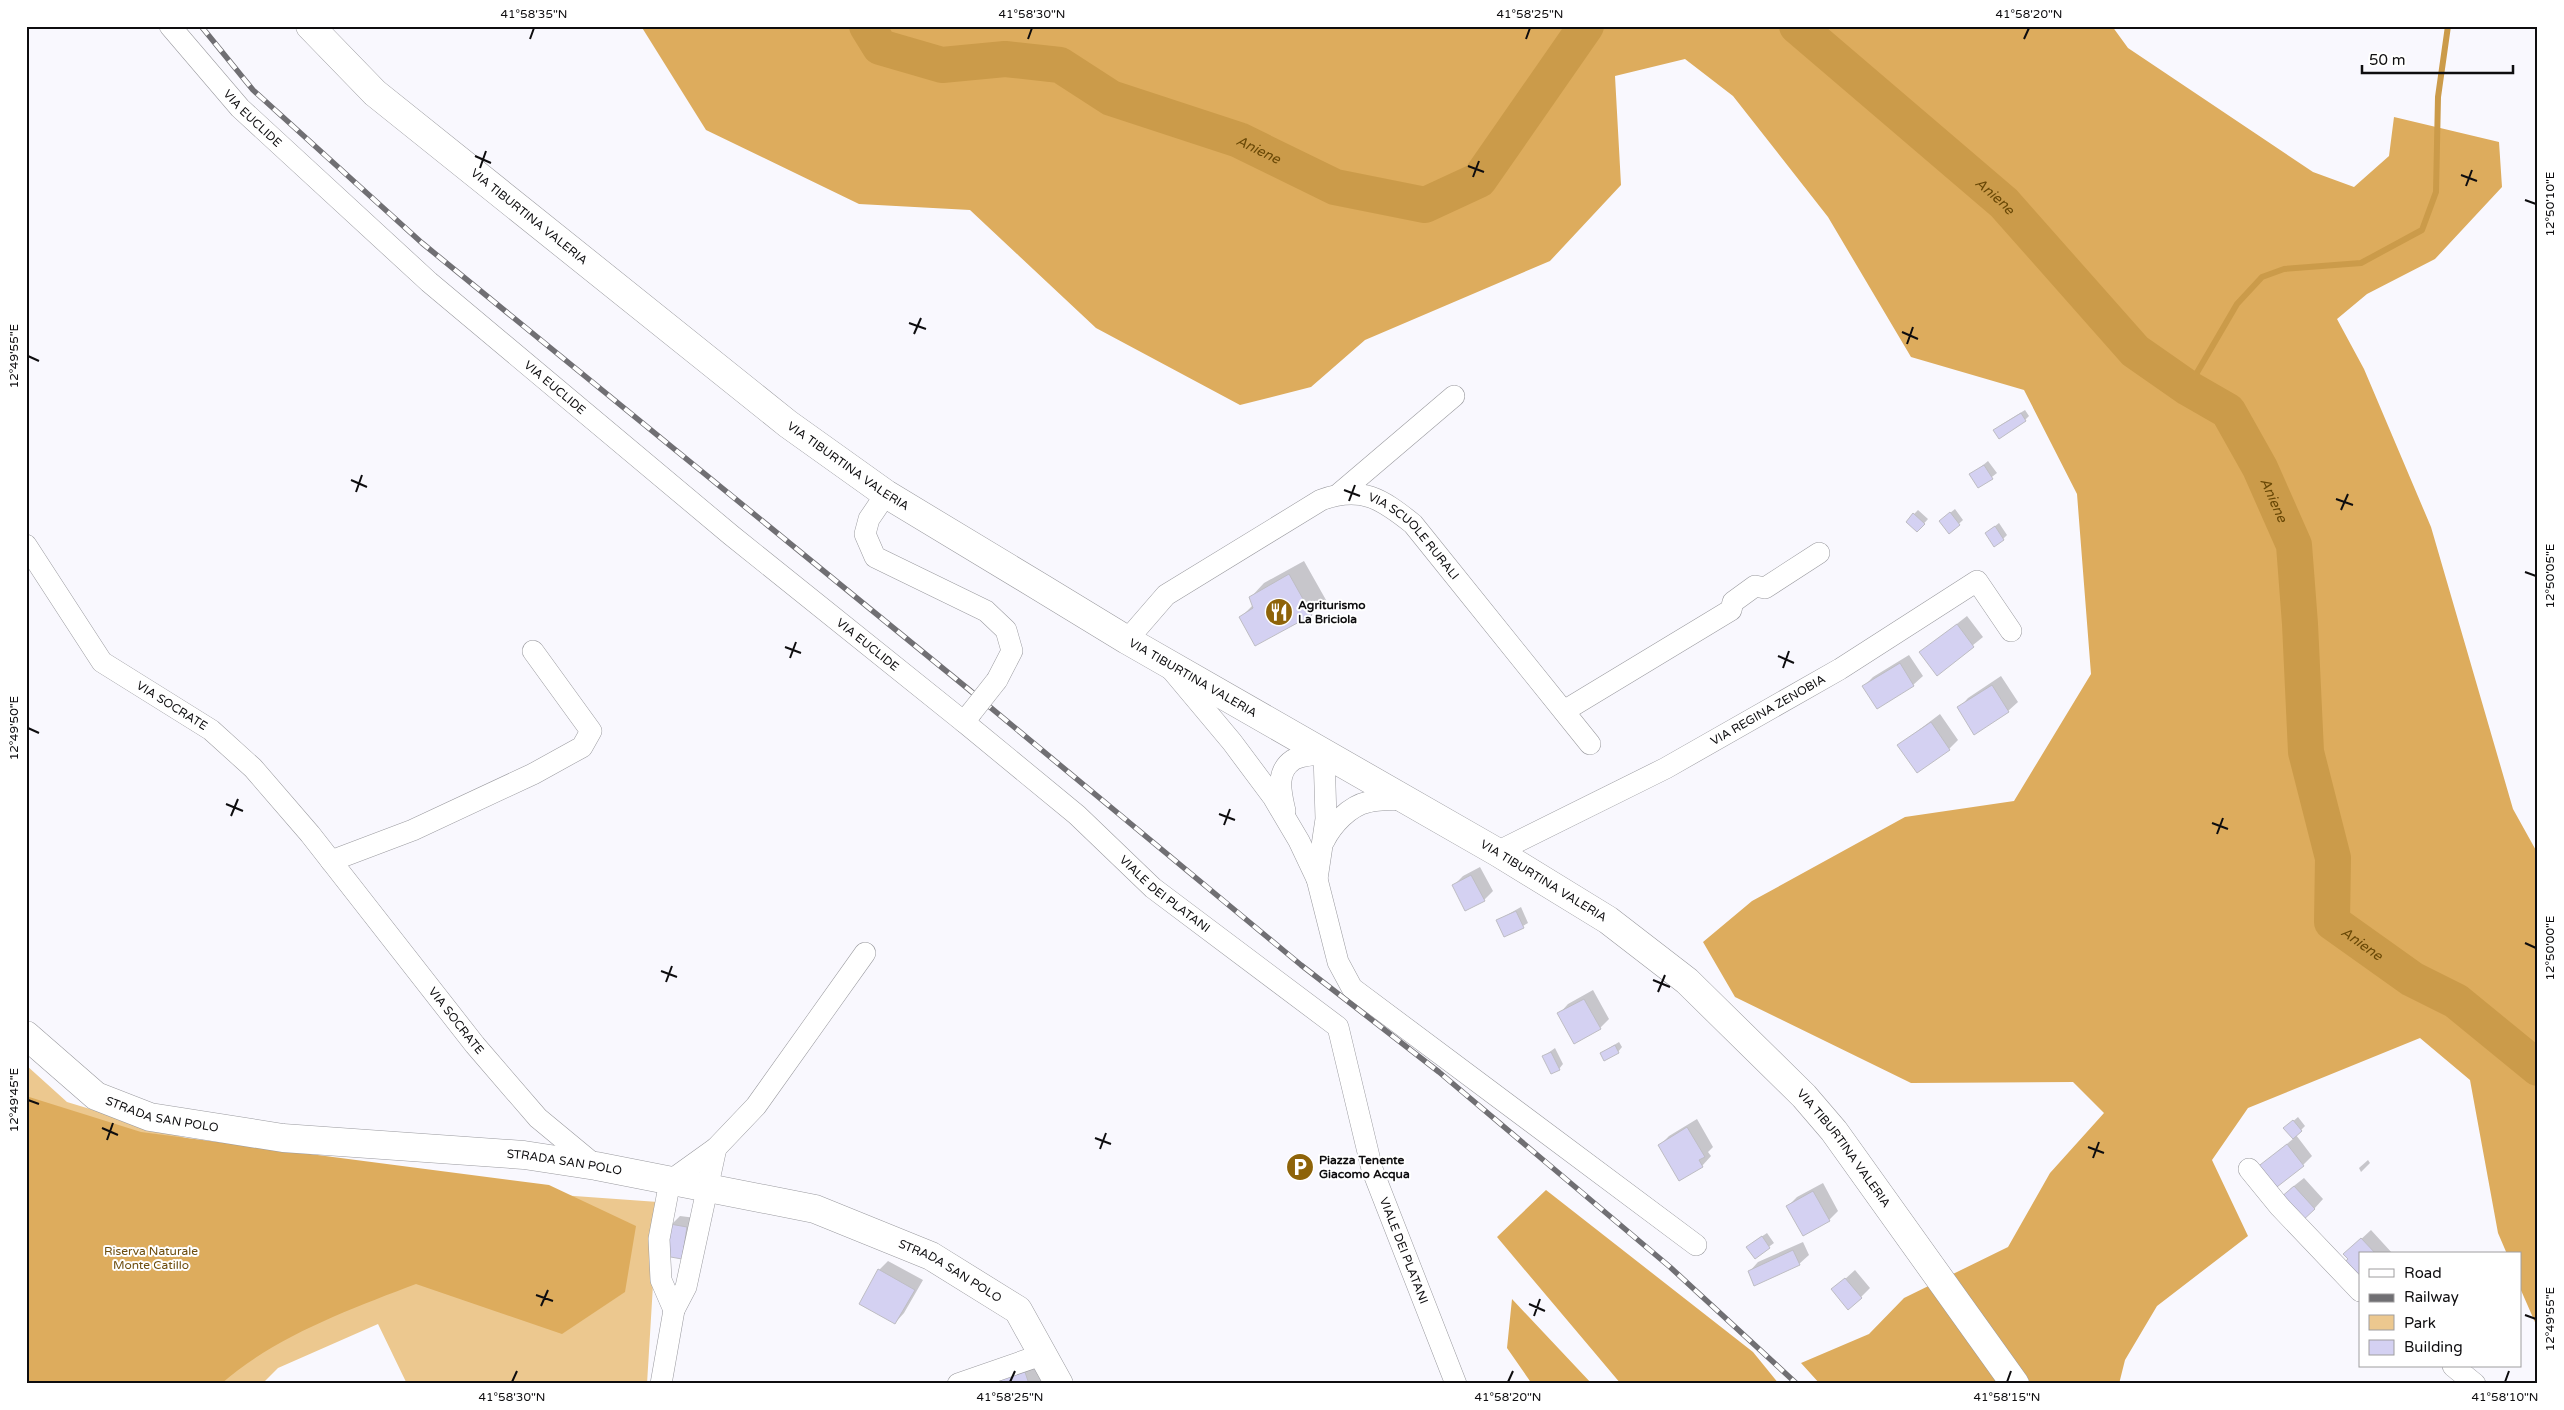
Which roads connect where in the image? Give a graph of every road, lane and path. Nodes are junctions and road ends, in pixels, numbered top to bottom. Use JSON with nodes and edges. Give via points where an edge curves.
{"nodes":[{"id":1,"x":170,"y":26,"type":"edge"},
{"id":2,"x":310,"y":26,"type":"edge"},
{"id":3,"x":1454,"y":396,"type":"dead end"},
{"id":4,"x":1340,"y":493,"type":"junction"},
{"id":5,"x":886,"y":494,"type":"junction"},
{"id":6,"x":26,"y":545,"type":"edge"},
{"id":7,"x":1819,"y":553,"type":"dead end"},
{"id":8,"x":2011,"y":631,"type":"dead end"},
{"id":9,"x":1127,"y":640,"type":"junction"},
{"id":10,"x":533,"y":651,"type":"dead end"},
{"id":11,"x":1165,"y":662,"type":"junction"},
{"id":12,"x":1564,"y":710,"type":"junction"},
{"id":13,"x":968,"y":718,"type":"junction"},
{"id":14,"x":1590,"y":744,"type":"dead end"},
{"id":15,"x":1324,"y":753,"type":"junction"},
{"id":16,"x":1404,"y":799,"type":"junction"},
{"id":17,"x":1288,"y":823,"type":"junction"},
{"id":18,"x":1321,"y":846,"type":"junction"},
{"id":19,"x":1497,"y":852,"type":"junction"},
{"id":20,"x":331,"y":861,"type":"junction"},
{"id":21,"x":1317,"y":879,"type":"junction"},
{"id":22,"x":865,"y":953,"type":"dead end"},
{"id":23,"x":26,"y":1035,"type":"edge"},
{"id":24,"x":716,"y":1148,"type":"junction"},
{"id":25,"x":596,"y":1166,"type":"junction"},
{"id":26,"x":2249,"y":1169,"type":"dead end"},
{"id":27,"x":670,"y":1181,"type":"junction"},
{"id":28,"x":706,"y":1189,"type":"junction"},
{"id":29,"x":1696,"y":1245,"type":"dead end"},
{"id":30,"x":2359,"y":1290,"type":"edge"},
{"id":31,"x":674,"y":1310,"type":"junction"},
{"id":32,"x":1041,"y":1355,"type":"junction"},
{"id":33,"x":2455,"y":1368,"type":"edge"},
{"id":34,"x":661,"y":1384,"type":"edge"},
{"id":35,"x":958,"y":1384,"type":"edge"},
{"id":36,"x":1058,"y":1384,"type":"edge"},
{"id":37,"x":1456,"y":1384,"type":"edge"},
{"id":38,"x":2014,"y":1384,"type":"edge"},
{"id":39,"x":2475,"y":1384,"type":"edge"}],
"edges":[{"from":1,"to":13,"type":"street","name":"VIA EUCLIDE","via":[[240,108],[429,282],[731,535]]},
{"from":2,"to":5,"type":"main road","name":"VIA TIBURTINA VALERIA","via":[[375,94],[477,178],[788,424]]},
{"from":3,"to":4,"type":"street"},
{"from":4,"to":9,"type":"street","name":"VIA SCUOLE RURALI","via":[[1321,500],[1166,595]]},
{"from":4,"to":12,"type":"street","name":"VIA SCUOLE RURALI","via":[[1376,498],[1413,524]]},
{"from":5,"to":9,"type":"main road","name":"VIA TIBURTINA VALERIA"},
{"from":5,"to":13,"type":"street","bridge":true,"via":[[869,519],[865,534],[876,557],[986,610],[1006,630],[1012,651],[997,680]]},
{"from":6,"to":20,"type":"street","name":"VIA SOCRATE","via":[[102,662],[211,730],[253,768]]},
{"from":7,"to":12,"type":"street","via":[[1765,588],[1755,586],[1733,602],[1731,610]]},
{"from":8,"to":19,"type":"street","name":"VIA REGINA ZENOBIA","via":[[1977,581],[1840,669],[1666,768]]},
{"from":9,"to":11,"type":"main road","name":"VIA TIBURTINA VALERIA"},
{"from":10,"to":20,"type":"street","via":[[591,731],[582,747],[533,774],[413,830]]},
{"from":11,"to":15,"type":"main road","name":"VIA TIBURTINA VALERIA"},
{"from":11,"to":17,"type":"street","via":[[1232,742]]},
{"from":12,"to":14,"type":"street","name":"VIA SCUOLE RURALI"},
{"from":13,"to":37,"type":"street","name":"VIALE DEI PLATANI","via":[[1153,888],[1338,1027],[1372,1169]]},
{"from":15,"to":16,"type":"main road","name":"VIA TIBURTINA VALERIA"},
{"from":15,"to":17,"type":"street","via":[[1293,760],[1281,775],[1281,793]]},
{"from":15,"to":18,"type":"street","via":[[1326,819]]},
{"from":16,"to":18,"type":"street","via":[[1360,805],[1330,828]]},
{"from":16,"to":19,"type":"main road","name":"VIA TIBURTINA VALERIA"},
{"from":17,"to":21,"type":"street"},
{"from":18,"to":21,"type":"street"},
{"from":19,"to":38,"type":"main road","name":"VIA TIBURTINA VALERIA","via":[[1608,920],[1687,981],[1804,1096],[1834,1132]]},
{"from":20,"to":25,"type":"street","name":"VIA SOCRATE","via":[[475,1045],[538,1118]]},
{"from":21,"to":29,"type":"street","via":[[1338,962],[1352,988]]},
{"from":22,"to":24,"type":"street","via":[[756,1106]]},
{"from":23,"to":25,"type":"main road","name":"STRADA SAN POLO","via":[[96,1096],[150,1117],[283,1138],[524,1155]]},
{"from":24,"to":27,"type":"street"},
{"from":24,"to":28,"type":"street"},
{"from":25,"to":27,"type":"main road","name":"STRADA SAN POLO"},
{"from":26,"to":30,"type":"street","via":[[2280,1207]]},
{"from":27,"to":28,"type":"main road","name":"STRADA SAN POLO"},
{"from":27,"to":31,"type":"street","via":[[660,1247],[661,1280]]},
{"from":28,"to":31,"type":"street","via":[[686,1288]]},
{"from":28,"to":32,"type":"main road","name":"STRADA SAN POLO","via":[[815,1209],[932,1256],[1018,1310]]},
{"from":31,"to":34,"type":"street"},
{"from":32,"to":35,"type":"street"},
{"from":32,"to":36,"type":"main road","name":"STRADA SAN POLO"},
{"from":33,"to":39,"type":"street"}]}
